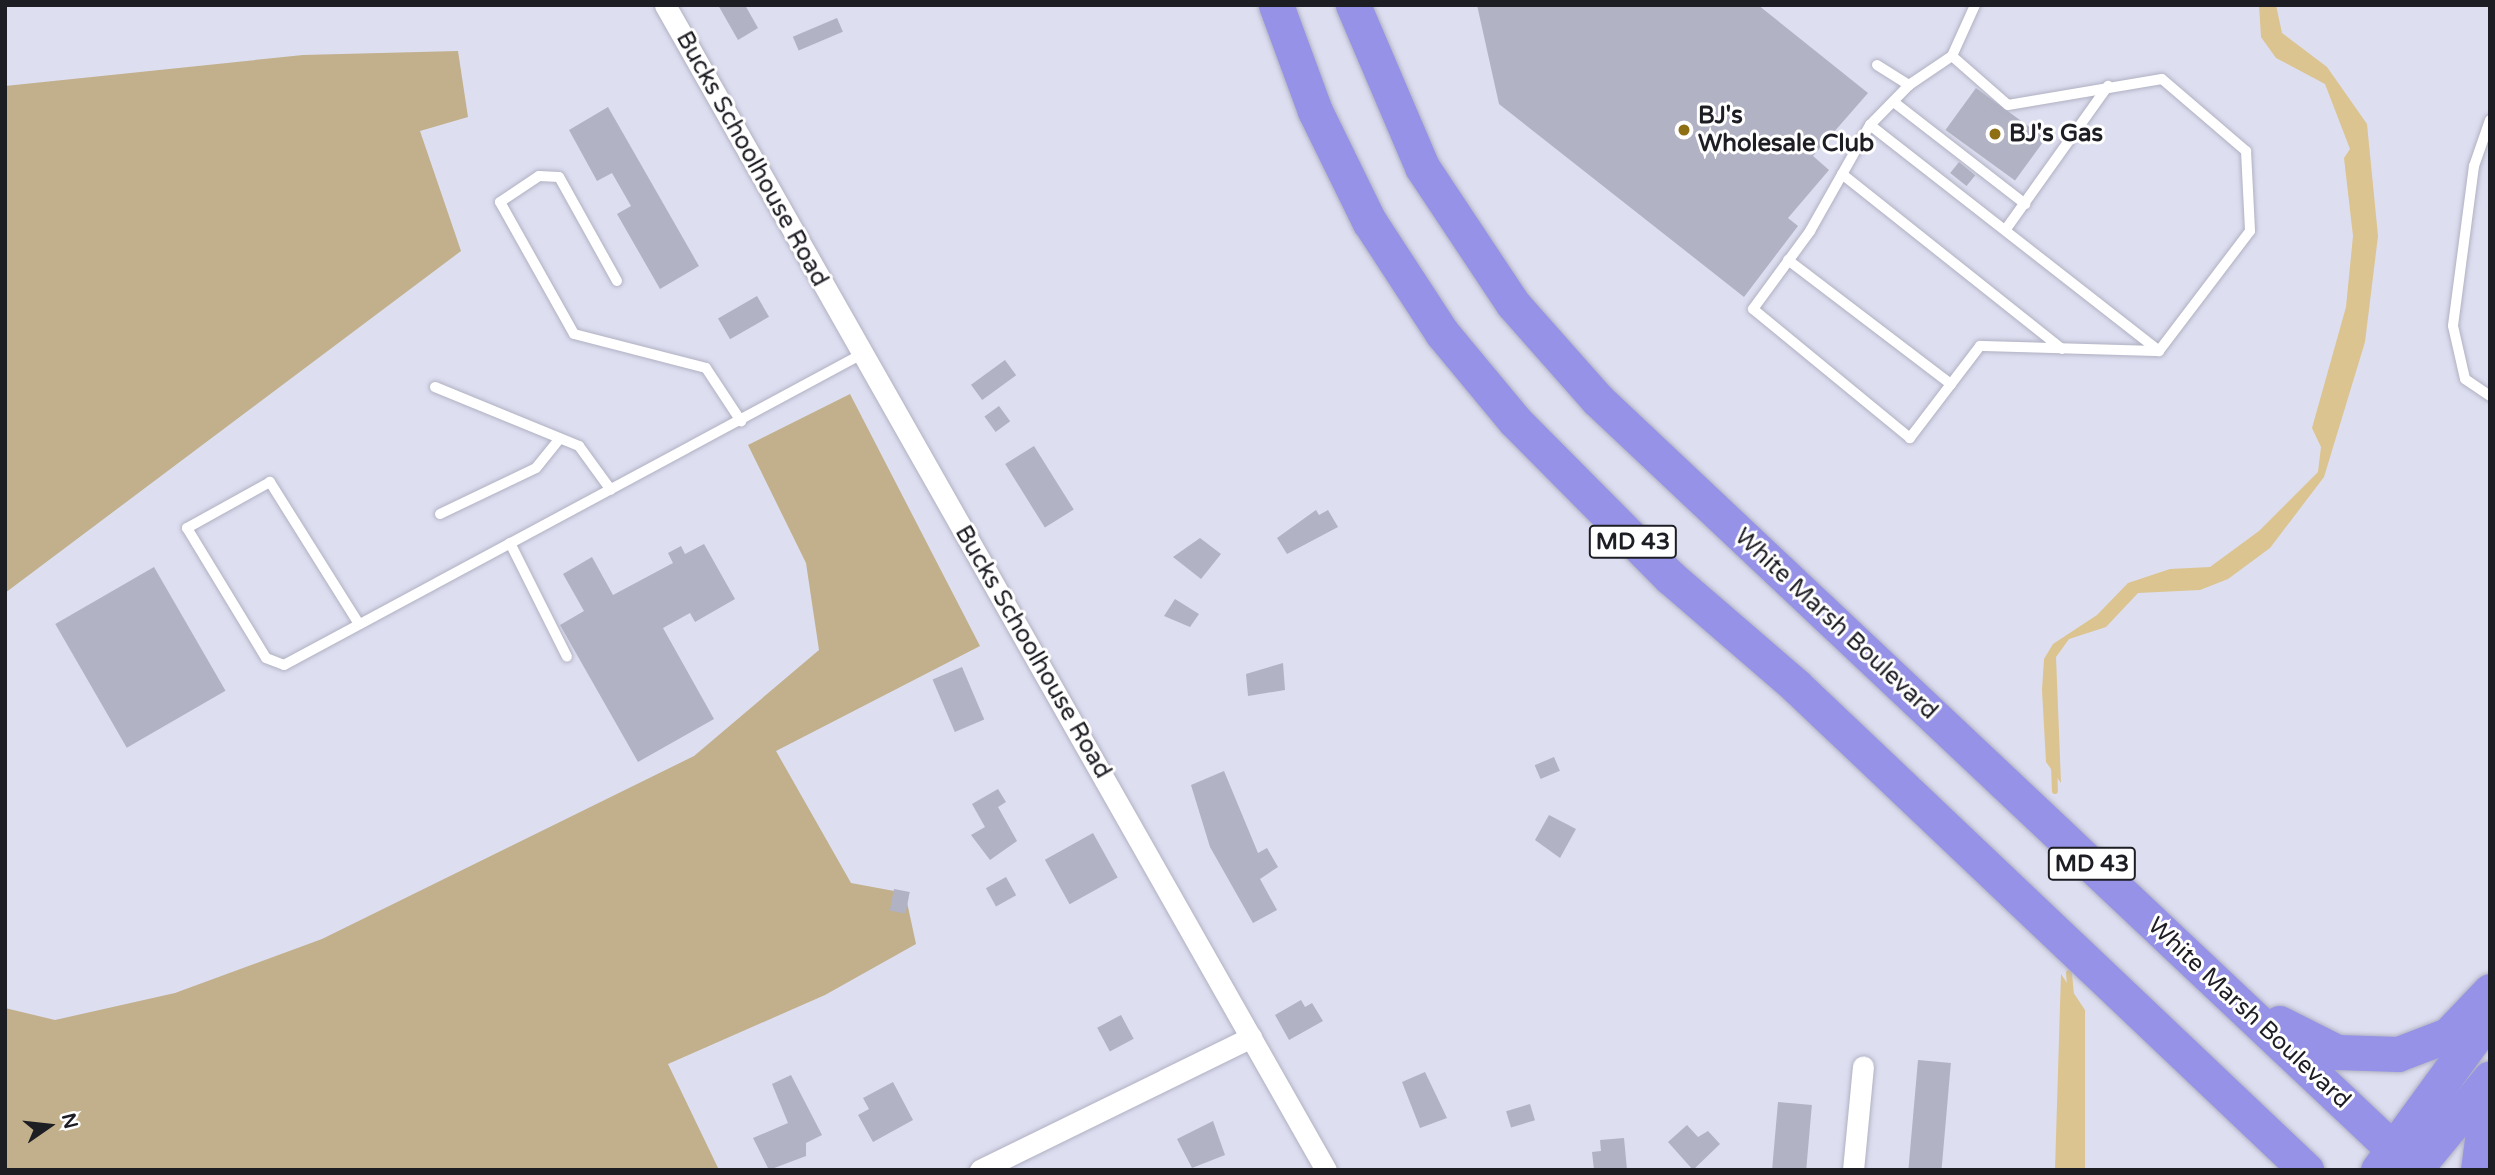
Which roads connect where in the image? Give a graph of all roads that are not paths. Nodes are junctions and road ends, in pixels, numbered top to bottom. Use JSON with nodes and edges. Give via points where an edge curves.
{"nodes":[{"id":1,"x":665,"y":5,"type":"edge"},
{"id":2,"x":1276,"y":5,"type":"edge"},
{"id":3,"x":1353,"y":5,"type":"edge"},
{"id":4,"x":1975,"y":5,"type":"edge"},
{"id":5,"x":1952,"y":56,"type":"junction"},
{"id":6,"x":1877,"y":65,"type":"dead end"},
{"id":7,"x":1909,"y":85,"type":"junction"},
{"id":8,"x":2108,"y":86,"type":"junction"},
{"id":9,"x":1895,"y":103,"type":"junction"},
{"id":10,"x":2490,"y":120,"type":"edge"},
{"id":11,"x":1870,"y":125,"type":"junction"},
{"id":12,"x":1842,"y":174,"type":"junction"},
{"id":13,"x":2025,"y":204,"type":"junction"},
{"id":14,"x":2006,"y":229,"type":"junction"},
{"id":15,"x":1788,"y":260,"type":"junction"},
{"id":16,"x":617,"y":281,"type":"dead end"},
{"id":17,"x":2062,"y":349,"type":"junction"},
{"id":18,"x":2158,"y":351,"type":"junction"},
{"id":19,"x":862,"y":354,"type":"junction"},
{"id":20,"x":1951,"y":384,"type":"junction"},
{"id":21,"x":435,"y":387,"type":"dead end"},
{"id":22,"x":2490,"y":396,"type":"edge"},
{"id":23,"x":741,"y":421,"type":"junction"},
{"id":24,"x":559,"y":438,"type":"junction"},
{"id":25,"x":611,"y":489,"type":"junction"},
{"id":26,"x":440,"y":514,"type":"dead end"},
{"id":27,"x":510,"y":543,"type":"junction"},
{"id":28,"x":359,"y":624,"type":"junction"},
{"id":29,"x":567,"y":657,"type":"dead end"},
{"id":30,"x":2200,"y":967,"type":"junction"},
{"id":31,"x":2490,"y":991,"type":"edge"},
{"id":32,"x":2490,"y":1016,"type":"edge"},
{"id":33,"x":1251,"y":1037,"type":"junction"},
{"id":34,"x":1863,"y":1066,"type":"dead end"},
{"id":35,"x":2490,"y":1078,"type":"edge"},
{"id":36,"x":2490,"y":1084,"type":"edge"},
{"id":37,"x":2403,"y":1165,"type":"edge"},
{"id":38,"x":980,"y":1170,"type":"edge"},
{"id":39,"x":1326,"y":1170,"type":"edge"},
{"id":40,"x":1853,"y":1170,"type":"edge"},
{"id":41,"x":2306,"y":1170,"type":"edge"},
{"id":42,"x":2478,"y":1170,"type":"edge"}],
"edges":[{"from":1,"to":19,"type":"street","name":"Bucks Schoolhouse Road"},
{"from":2,"to":41,"type":"highway","number":"MD 43","via":[[1315,111],[1369,221],[1442,333],[1515,421],[1661,569],[1795,685]]},
{"from":3,"to":30,"type":"highway","name":"White Marsh Boulevard","number":"MD 43","via":[[1422,167],[1530,323],[1667,468]]},
{"from":4,"to":5,"type":"lane"},
{"from":5,"to":7,"type":"lane"},
{"from":5,"to":8,"type":"lane","via":[[2008,105]]},
{"from":6,"to":7,"type":"lane"},
{"from":7,"to":9,"type":"lane"},
{"from":8,"to":13,"type":"lane"},
{"from":8,"to":18,"type":"lane","via":[[2162,79],[2246,151],[2250,231]]},
{"from":9,"to":11,"type":"lane"},
{"from":9,"to":13,"type":"lane"},
{"from":10,"to":22,"type":"lane","via":[[2474,166],[2453,327],[2458,366]]},
{"from":11,"to":12,"type":"lane"},
{"from":11,"to":14,"type":"lane"},
{"from":12,"to":15,"type":"lane"},
{"from":12,"to":17,"type":"lane"},
{"from":13,"to":14,"type":"lane"},
{"from":14,"to":18,"type":"lane"},
{"from":15,"to":20,"type":"lane"},
{"from":15,"to":20,"type":"lane","via":[[1753,309],[1910,438]]},
{"from":16,"to":23,"type":"lane","via":[[559,177],[539,176],[500,202],[574,334],[706,368]]},
{"from":17,"to":18,"type":"lane"},
{"from":17,"to":20,"type":"lane","via":[[1980,346]]},
{"from":19,"to":23,"type":"lane"},
{"from":19,"to":33,"type":"street","name":"Bucks Schoolhouse Road"},
{"from":21,"to":24,"type":"lane"},
{"from":23,"to":25,"type":"lane"},
{"from":24,"to":25,"type":"lane","via":[[595,462]]},
{"from":24,"to":26,"type":"lane","via":[[536,468]]},
{"from":25,"to":27,"type":"lane"},
{"from":27,"to":28,"type":"lane"},
{"from":27,"to":29,"type":"lane"},
{"from":28,"to":28,"type":"lane","via":[[275,664],[187,528],[270,482]]},
{"from":30,"to":31,"type":"highway","via":[[2305,1040],[2353,1055],[2398,1054],[2436,1041],[2465,1022]]},
{"from":30,"to":37,"type":"highway","name":"White Marsh Boulevard","number":"MD 43"},
{"from":32,"to":37,"type":"highway"},
{"from":33,"to":38,"type":"street"},
{"from":33,"to":39,"type":"street","name":"Bucks Schoolhouse Road"},
{"from":34,"to":40,"type":"street"},
{"from":35,"to":37,"type":"highway"},
{"from":36,"to":42,"type":"highway"}]}
